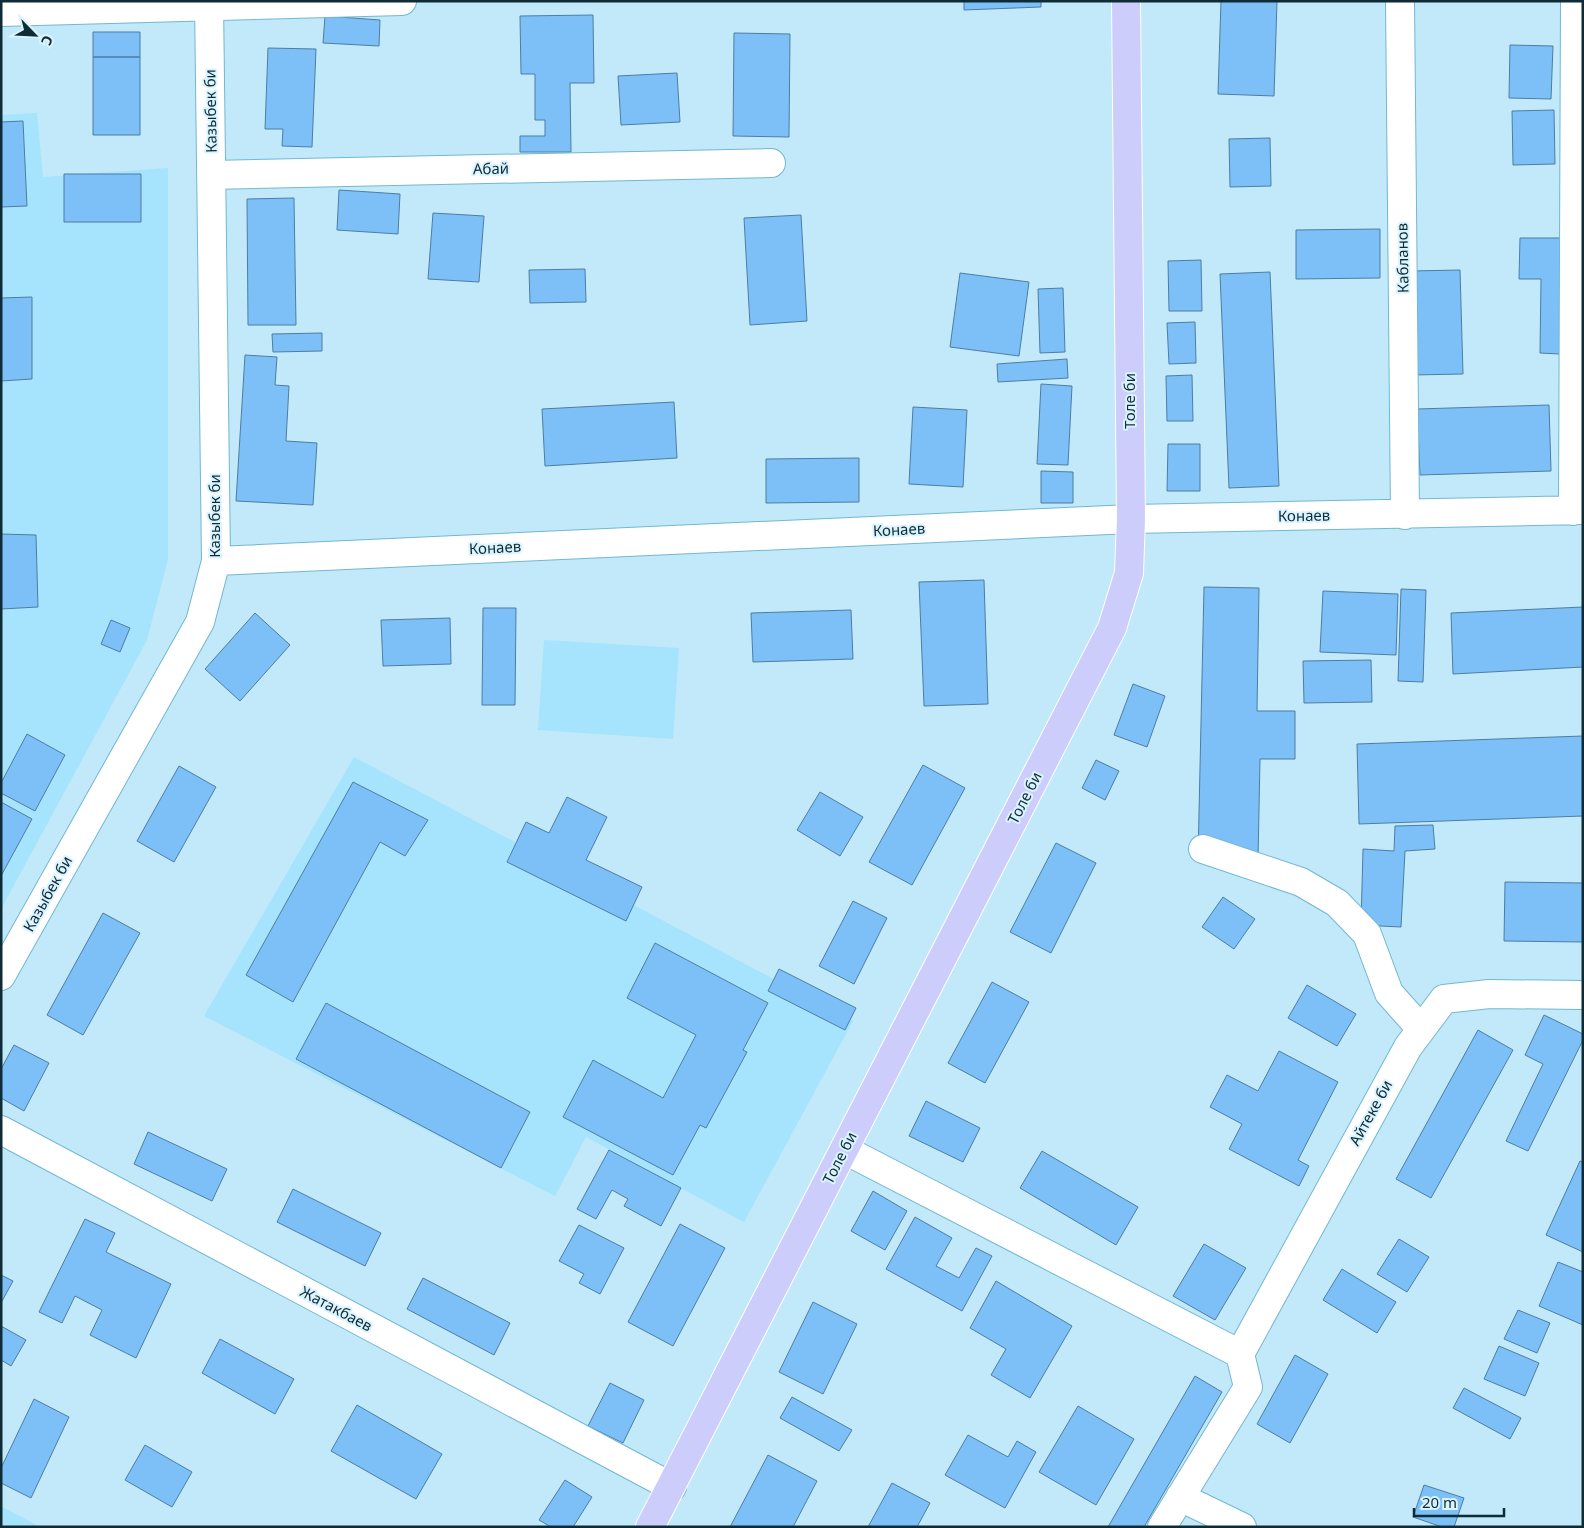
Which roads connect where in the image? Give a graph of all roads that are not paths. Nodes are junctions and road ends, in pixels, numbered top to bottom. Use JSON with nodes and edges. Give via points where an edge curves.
{"nodes":[{"id":1,"x":402,"y":1,"type":"edge"},
{"id":2,"x":1126,"y":1,"type":"edge"},
{"id":3,"x":1400,"y":1,"type":"edge"},
{"id":4,"x":1575,"y":1,"type":"edge"},
{"id":5,"x":209,"y":4,"type":"edge"},
{"id":6,"x":1,"y":12,"type":"edge"},
{"id":7,"x":771,"y":163,"type":"dead end"},
{"id":8,"x":211,"y":176,"type":"junction"},
{"id":9,"x":1578,"y":510,"type":"edge"},
{"id":10,"x":1406,"y":515,"type":"junction"},
{"id":11,"x":1131,"y":519,"type":"junction"},
{"id":12,"x":216,"y":561,"type":"junction"},
{"id":13,"x":1203,"y":850,"type":"dead end"},
{"id":14,"x":1,"y":976,"type":"edge"},
{"id":15,"x":1583,"y":995,"type":"edge"},
{"id":16,"x":1421,"y":1029,"type":"junction"},
{"id":17,"x":1,"y":1130,"type":"edge"},
{"id":18,"x":845,"y":1150,"type":"junction"},
{"id":19,"x":1240,"y":1354,"type":"junction"},
{"id":20,"x":672,"y":1487,"type":"junction"},
{"id":21,"x":1180,"y":1497,"type":"junction"},
{"id":22,"x":650,"y":1527,"type":"edge"},
{"id":23,"x":1162,"y":1527,"type":"edge"},
{"id":24,"x":1242,"y":1527,"type":"edge"}],
"edges":[{"from":1,"to":5,"type":"street"},
{"from":2,"to":11,"type":"main road","name":"Толе би"},
{"from":3,"to":10,"type":"street","name":"Кабланов"},
{"from":4,"to":9,"type":"street"},
{"from":5,"to":6,"type":"street"},
{"from":5,"to":8,"type":"street","name":"Казыбек би"},
{"from":7,"to":8,"type":"street","name":"Абай"},
{"from":8,"to":12,"type":"street","name":"Казыбек би"},
{"from":9,"to":10,"type":"street","name":"Конаев"},
{"from":10,"to":11,"type":"street","name":"Конаев"},
{"from":11,"to":12,"type":"street","name":"Конаев"},
{"from":11,"to":18,"type":"main road","name":"Толе би","via":[[1129,573],[1112,628]]},
{"from":12,"to":14,"type":"street","name":"Казыбек би","via":[[200,622]]},
{"from":13,"to":16,"type":"street","via":[[1301,882],[1337,903],[1367,934],[1389,993]]},
{"from":15,"to":16,"type":"street","name":"Айтеке би","via":[[1489,994],[1444,1000]]},
{"from":16,"to":19,"type":"street","name":"Айтеке би","via":[[1403,1055]]},
{"from":17,"to":20,"type":"street","name":"Жатакбаев"},
{"from":18,"to":19,"type":"street"},
{"from":18,"to":20,"type":"main road","name":"Толе би"},
{"from":19,"to":21,"type":"street","via":[[1248,1387]]},
{"from":20,"to":22,"type":"main road","name":"Толе би"},
{"from":21,"to":23,"type":"street"},
{"from":21,"to":24,"type":"street"}]}
